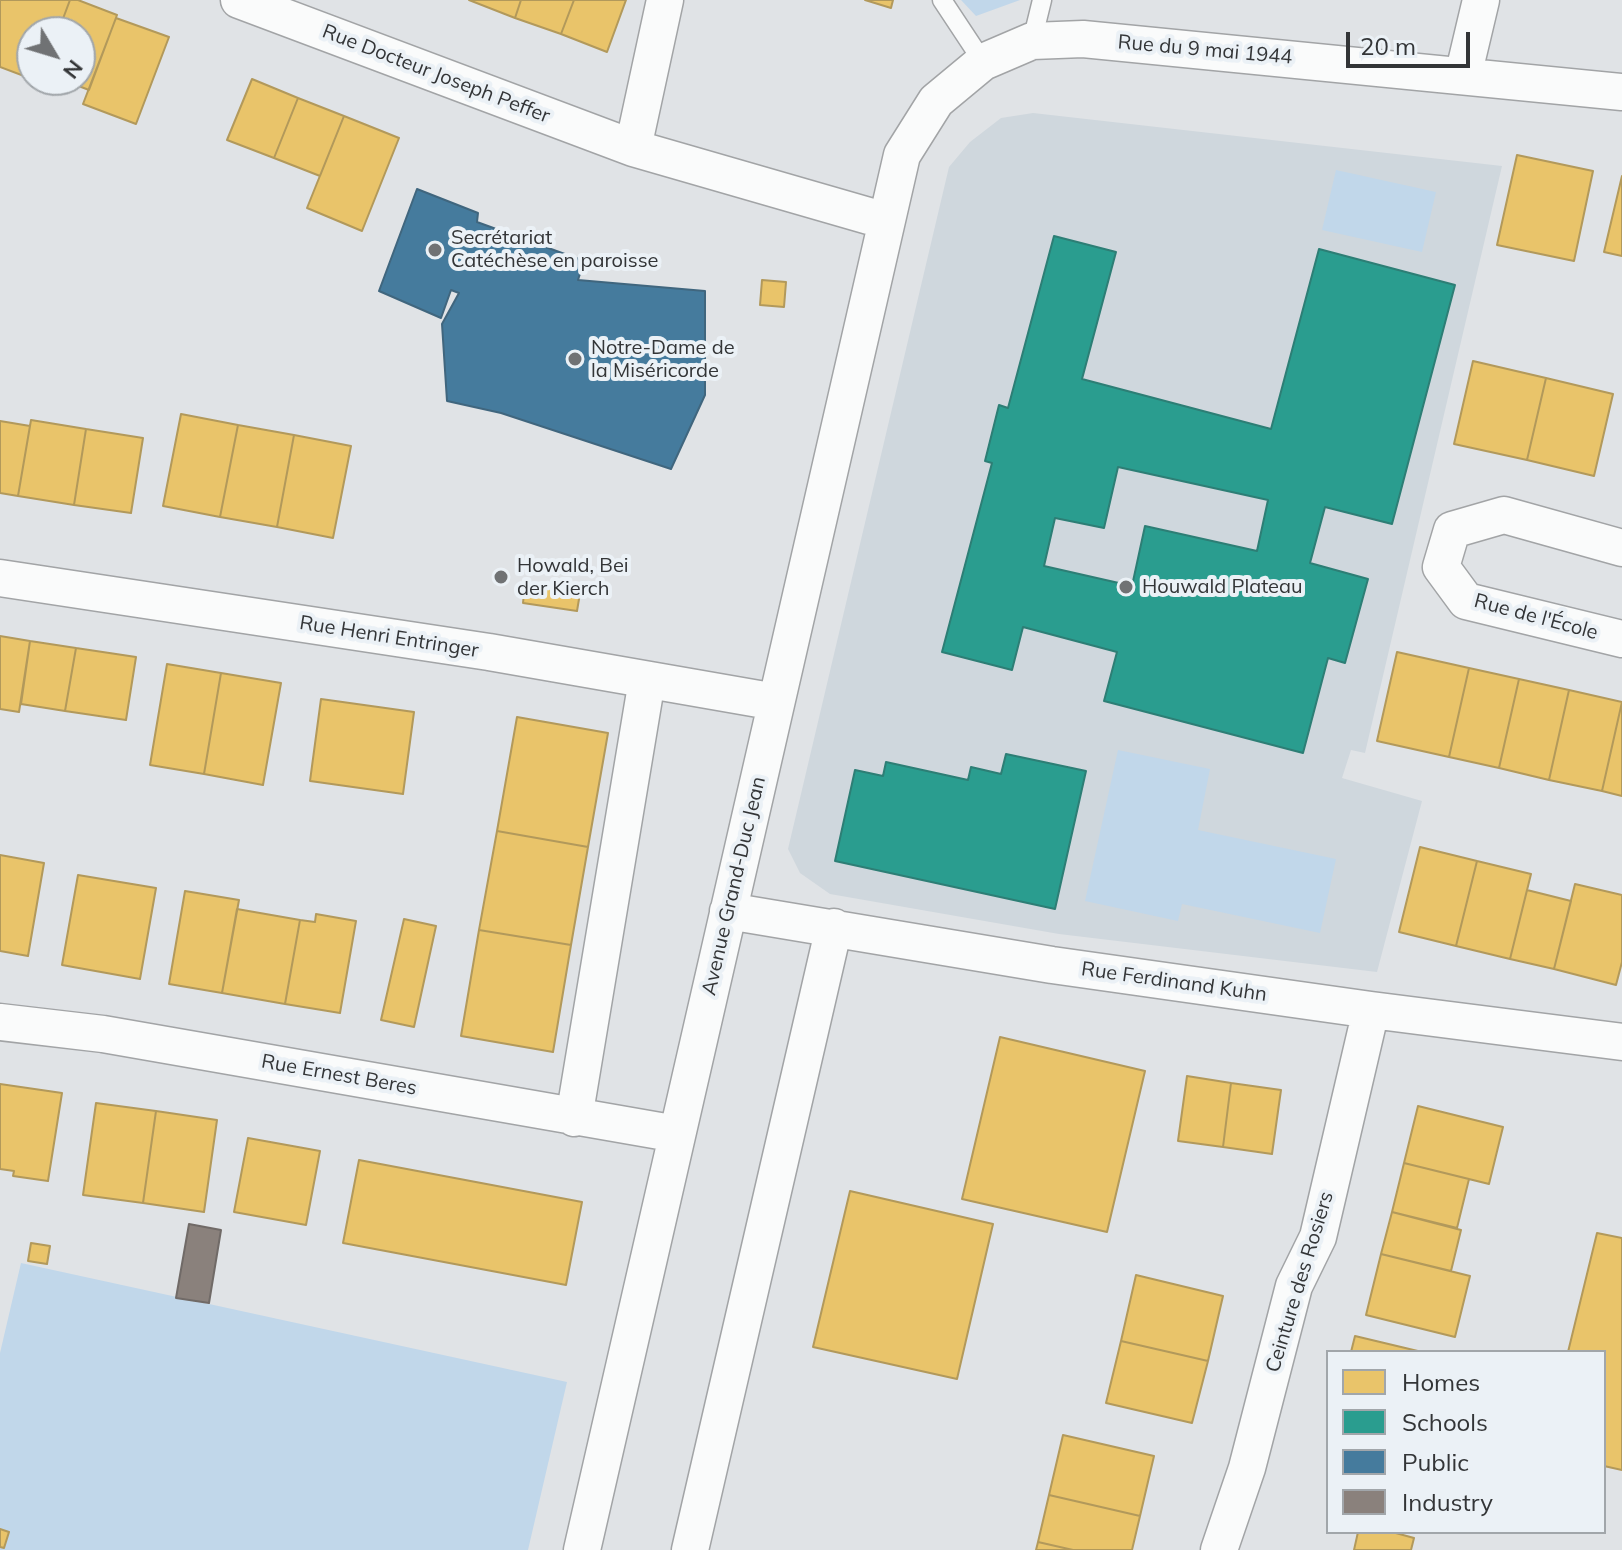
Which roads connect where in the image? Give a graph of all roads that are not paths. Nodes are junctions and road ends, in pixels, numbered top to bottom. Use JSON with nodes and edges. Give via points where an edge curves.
{"nodes":[{"id":1,"x":239,"y":0,"type":"edge"},
{"id":2,"x":665,"y":0,"type":"edge"},
{"id":3,"x":942,"y":0,"type":"edge"},
{"id":4,"x":1042,"y":0,"type":"edge"},
{"id":5,"x":1481,"y":0,"type":"edge"},
{"id":6,"x":1032,"y":41,"type":"junction"},
{"id":7,"x":983,"y":62,"type":"junction"},
{"id":8,"x":1463,"y":76,"type":"junction"},
{"id":9,"x":1622,"y":92,"type":"edge"},
{"id":10,"x":633,"y":148,"type":"junction"},
{"id":11,"x":886,"y":221,"type":"junction"},
{"id":12,"x":1622,"y":548,"type":"edge"},
{"id":13,"x":0,"y":578,"type":"edge"},
{"id":14,"x":1622,"y":639,"type":"edge"},
{"id":15,"x":647,"y":680,"type":"junction"},
{"id":16,"x":776,"y":702,"type":"junction"},
{"id":17,"x":728,"y":911,"type":"junction"},
{"id":18,"x":834,"y":927,"type":"junction"},
{"id":19,"x":1371,"y":1010,"type":"junction"},
{"id":20,"x":0,"y":1022,"type":"edge"},
{"id":21,"x":1622,"y":1042,"type":"edge"},
{"id":22,"x":574,"y":1118,"type":"junction"},
{"id":23,"x":677,"y":1134,"type":"junction"},
{"id":24,"x":582,"y":1550,"type":"edge"},
{"id":25,"x":690,"y":1550,"type":"edge"},
{"id":26,"x":1219,"y":1550,"type":"edge"}],
"edges":[{"from":1,"to":10,"type":"street","name":"Rue Docteur Joseph Peffer"},
{"from":2,"to":10,"type":"street"},
{"from":3,"to":7,"type":"lane"},
{"from":4,"to":6,"type":"lane"},
{"from":5,"to":8,"type":"street"},
{"from":6,"to":7,"type":"street","name":"Rue du 9 mai 1944"},
{"from":6,"to":8,"type":"street","name":"Rue du 9 mai 1944","via":[[1083,39]]},
{"from":7,"to":11,"type":"street","name":"Rue du 9 mai 1944","via":[[936,101],[902,155]]},
{"from":8,"to":9,"type":"street","name":"Rue du 9 mai 1944"},
{"from":10,"to":11,"type":"street","name":"Rue Docteur Joseph Peffer"},
{"from":11,"to":16,"type":"street","name":"Avenue Grand-Duc Jean"},
{"from":12,"to":14,"type":"street","name":"Rue de l'École","via":[[1504,515],[1452,530],[1441,567],[1466,601]]},
{"from":13,"to":15,"type":"street","name":"Rue Henri Entringer"},
{"from":15,"to":16,"type":"street","name":"Rue Henri Entringer"},
{"from":15,"to":22,"type":"street"},
{"from":16,"to":17,"type":"street","name":"Avenue Grand-Duc Jean"},
{"from":17,"to":18,"type":"street","name":"Rue Ferdinand Kuhn"},
{"from":17,"to":23,"type":"street","name":"Avenue Grand-Duc Jean"},
{"from":18,"to":19,"type":"street","name":"Rue Ferdinand Kuhn","via":[[1052,965]]},
{"from":18,"to":25,"type":"street"},
{"from":19,"to":21,"type":"street","name":"Rue Ferdinand Kuhn"},
{"from":19,"to":26,"type":"street","name":"Ceinture des Rosiers","via":[[1318,1237],[1294,1286],[1247,1468]]},
{"from":20,"to":22,"type":"street","name":"Rue Ernest Beres","via":[[103,1034]]},
{"from":22,"to":23,"type":"street","name":"Rue Ernest Beres"},
{"from":23,"to":24,"type":"street","name":"Avenue Grand-Duc Jean"}]}
